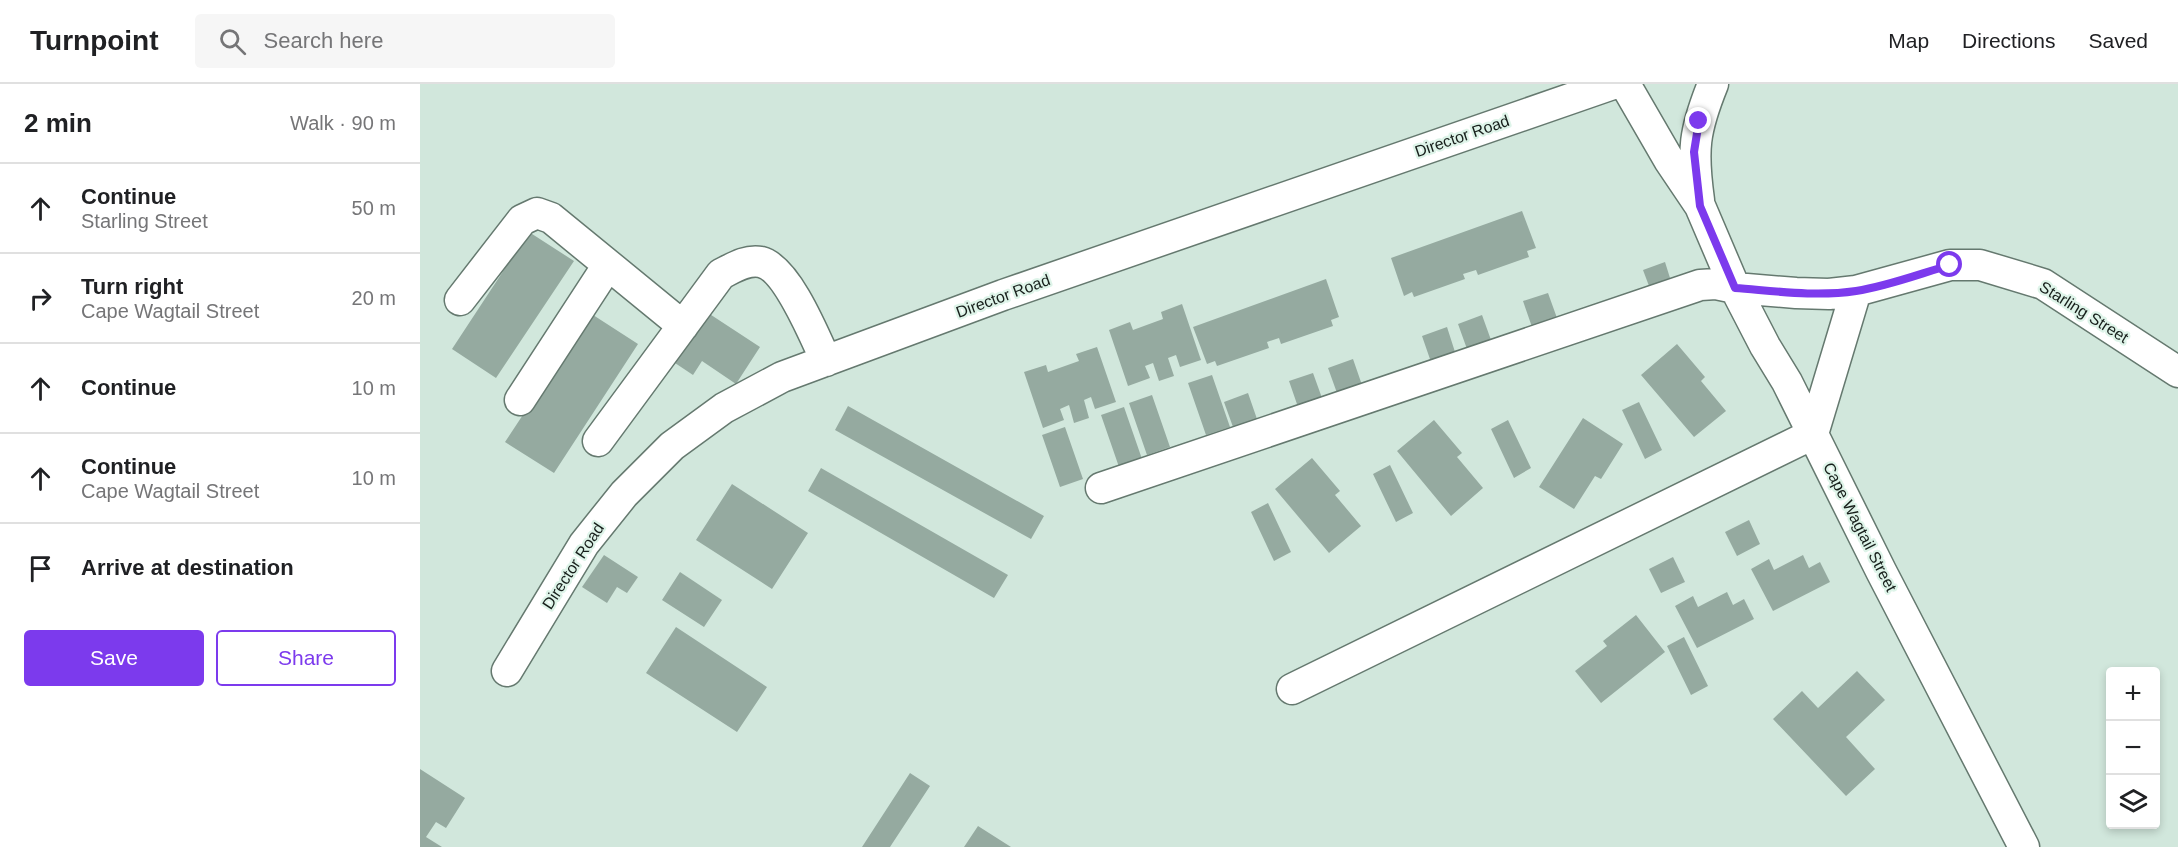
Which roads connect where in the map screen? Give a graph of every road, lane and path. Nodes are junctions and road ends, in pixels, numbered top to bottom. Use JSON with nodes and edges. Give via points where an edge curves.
{"nodes":[{"id":1,"x":1613,"y":84,"type":"edge"},
{"id":2,"x":1625,"y":84,"type":"edge"},
{"id":3,"x":1713,"y":84,"type":"edge"},
{"id":4,"x":1700,"y":206,"type":"junction"},
{"id":5,"x":608,"y":265,"type":"junction"},
{"id":6,"x":1735,"y":288,"type":"junction"},
{"id":7,"x":1856,"y":291,"type":"junction"},
{"id":8,"x":460,"y":300,"type":"dead end"},
{"id":9,"x":683,"y":326,"type":"junction"},
{"id":10,"x":826,"y":361,"type":"junction"},
{"id":11,"x":2178,"y":372,"type":"edge"},
{"id":12,"x":520,"y":400,"type":"dead end"},
{"id":13,"x":1813,"y":434,"type":"junction"},
{"id":14,"x":598,"y":441,"type":"dead end"},
{"id":15,"x":1101,"y":488,"type":"dead end"},
{"id":16,"x":507,"y":671,"type":"dead end"},
{"id":17,"x":1292,"y":689,"type":"dead end"},
{"id":18,"x":2024,"y":847,"type":"edge"}],
"edges":[{"from":1,"to":10,"type":"street","name":"Director Road","via":[[1004,295]]},
{"from":2,"to":4,"type":"street"},
{"from":3,"to":4,"type":"street","via":[[1699,121],[1694,152]]},
{"from":4,"to":6,"type":"street","name":"Cape Wagtail Street"},
{"from":5,"to":8,"type":"street","via":[[537,213],[522,220]]},
{"from":5,"to":9,"type":"street"},
{"from":5,"to":12,"type":"street"},
{"from":6,"to":7,"type":"street","name":"Starling Street","via":[[1807,293]]},
{"from":6,"to":13,"type":"street","name":"Cape Wagtail Street"},
{"from":6,"to":15,"type":"street","name":"Starling Street","via":[[1700,285],[1665,296]]},
{"from":7,"to":11,"type":"street","name":"Starling Street","via":[[1950,265],[2002,270],[2043,284]]},
{"from":7,"to":13,"type":"street"},
{"from":9,"to":10,"type":"street","via":[[721,274],[744,262],[762,262],[791,289]]},
{"from":9,"to":14,"type":"street"},
{"from":10,"to":16,"type":"street","name":"Director Road","via":[[782,377],[724,408],[672,446],[624,494],[584,544]]},
{"from":13,"to":17,"type":"street"},
{"from":13,"to":18,"type":"street","name":"Cape Wagtail Street"}]}
